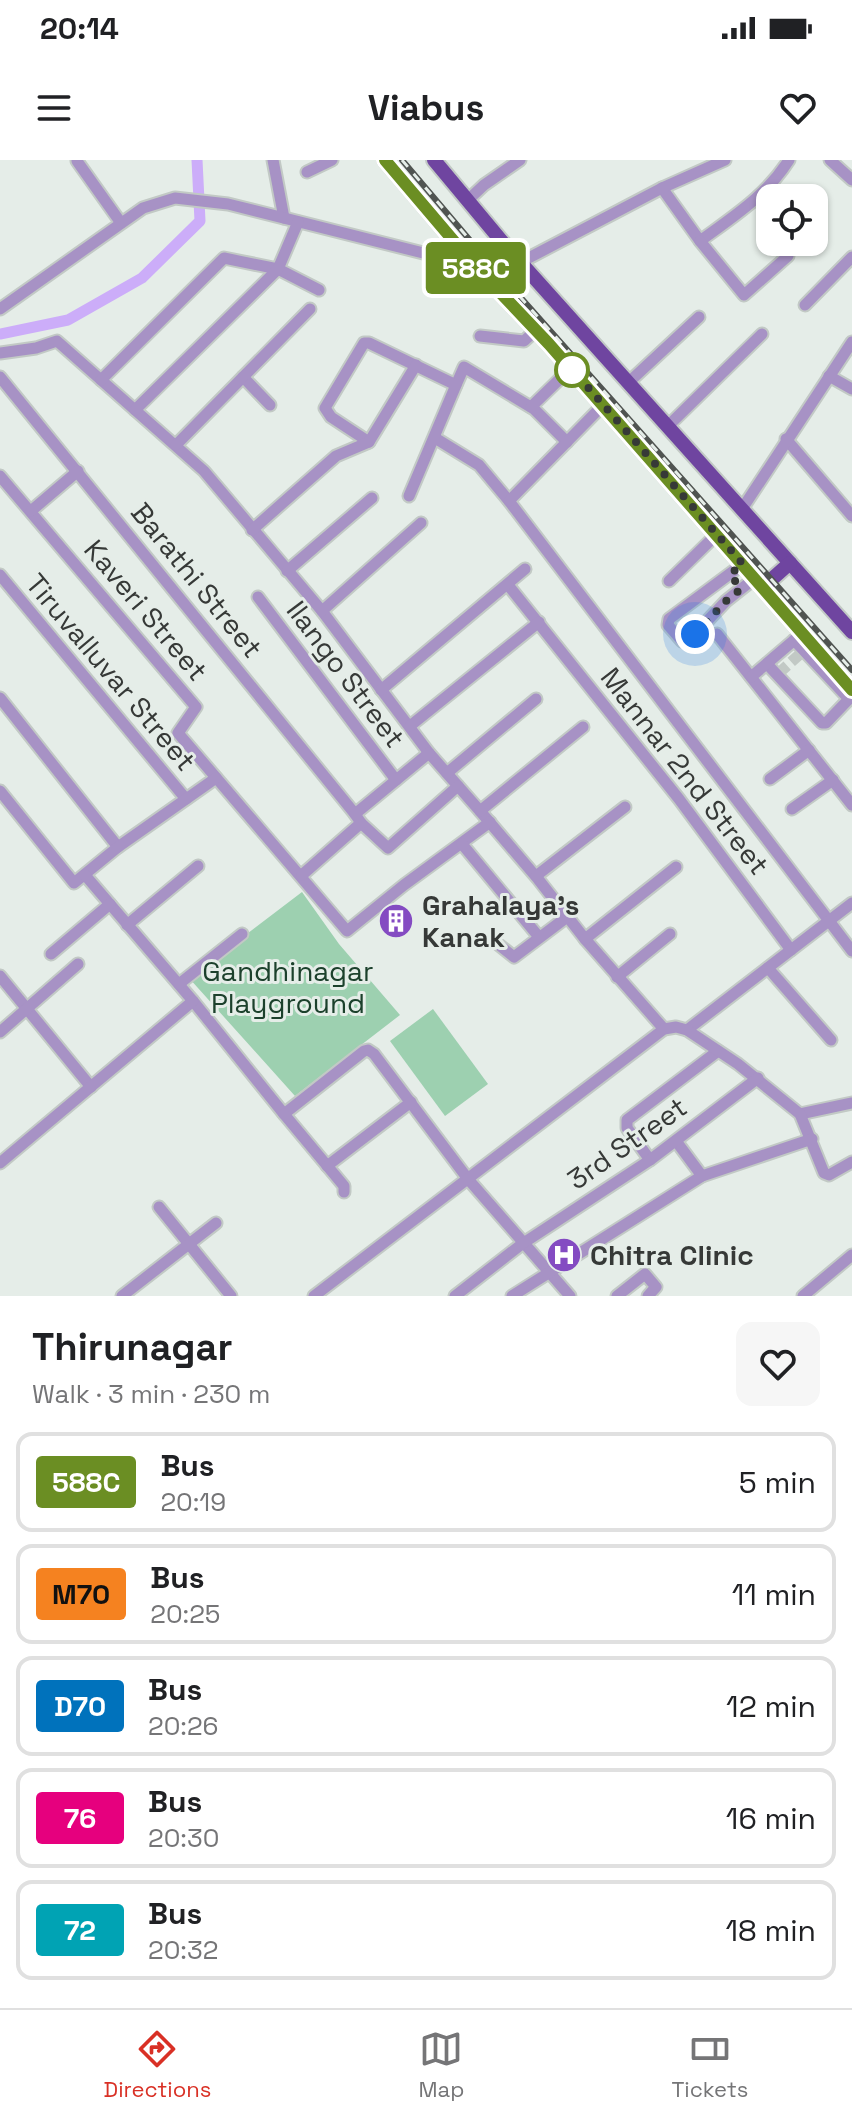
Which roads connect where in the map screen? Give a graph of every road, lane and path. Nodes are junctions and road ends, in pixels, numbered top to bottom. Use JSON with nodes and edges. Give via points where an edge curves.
{"nodes":[{"id":1,"x":273,"y":160,"type":"edge"},
{"id":2,"x":332,"y":160,"type":"edge"},
{"id":3,"x":385,"y":160,"type":"edge"},
{"id":4,"x":434,"y":160,"type":"edge"},
{"id":5,"x":520,"y":160,"type":"edge"},
{"id":6,"x":725,"y":160,"type":"edge"},
{"id":7,"x":789,"y":160,"type":"edge"},
{"id":8,"x":830,"y":160,"type":"edge"},
{"id":9,"x":77,"y":161,"type":"edge"},
{"id":10,"x":307,"y":172,"type":"dead end"},
{"id":11,"x":852,"y":180,"type":"edge"},
{"id":12,"x":662,"y":188,"type":"junction"},
{"id":13,"x":468,"y":200,"type":"junction"},
{"id":14,"x":284,"y":218,"type":"junction"},
{"id":15,"x":298,"y":222,"type":"junction"},
{"id":16,"x":121,"y":223,"type":"junction"},
{"id":17,"x":700,"y":241,"type":"junction"},
{"id":18,"x":788,"y":256,"type":"dead end"},
{"id":19,"x":852,"y":257,"type":"edge"},
{"id":20,"x":521,"y":262,"type":"junction"},
{"id":21,"x":475,"y":266,"type":"junction"},
{"id":22,"x":278,"y":269,"type":"junction"},
{"id":23,"x":319,"y":290,"type":"dead end"},
{"id":24,"x":805,"y":305,"type":"dead end"},
{"id":25,"x":0,"y":309,"type":"edge"},
{"id":26,"x":310,"y":309,"type":"dead end"},
{"id":27,"x":699,"y":317,"type":"dead end"},
{"id":28,"x":536,"y":330,"type":"junction"},
{"id":29,"x":762,"y":334,"type":"dead end"},
{"id":30,"x":480,"y":336,"type":"dead end"},
{"id":31,"x":852,"y":342,"type":"edge"},
{"id":32,"x":0,"y":353,"type":"edge"},
{"id":33,"x":416,"y":365,"type":"junction"},
{"id":34,"x":571,"y":368,"type":"junction"},
{"id":35,"x":829,"y":376,"type":"junction"},
{"id":36,"x":0,"y":377,"type":"edge"},
{"id":37,"x":243,"y":377,"type":"junction"},
{"id":38,"x":101,"y":380,"type":"junction"},
{"id":39,"x":629,"y":382,"type":"junction"},
{"id":40,"x":456,"y":385,"type":"junction"},
{"id":41,"x":852,"y":389,"type":"edge"},
{"id":42,"x":270,"y":405,"type":"dead end"},
{"id":43,"x":603,"y":405,"type":"junction"},
{"id":44,"x":531,"y":407,"type":"junction"},
{"id":45,"x":135,"y":410,"type":"junction"},
{"id":46,"x":668,"y":426,"type":"junction"},
{"id":47,"x":435,"y":438,"type":"junction"},
{"id":48,"x":786,"y":439,"type":"junction"},
{"id":49,"x":369,"y":442,"type":"junction"},
{"id":50,"x":567,"y":442,"type":"junction"},
{"id":51,"x":176,"y":445,"type":"junction"},
{"id":52,"x":78,"y":471,"type":"junction"},
{"id":53,"x":0,"y":476,"type":"edge"},
{"id":54,"x":409,"y":496,"type":"dead end"},
{"id":55,"x":372,"y":498,"type":"dead end"},
{"id":56,"x":509,"y":501,"type":"junction"},
{"id":57,"x":742,"y":509,"type":"junction"},
{"id":58,"x":31,"y":511,"type":"junction"},
{"id":59,"x":852,"y":516,"type":"edge"},
{"id":60,"x":421,"y":523,"type":"dead end"},
{"id":61,"x":252,"y":530,"type":"junction"},
{"id":62,"x":717,"y":534,"type":"junction"},
{"id":63,"x":790,"y":563,"type":"junction"},
{"id":64,"x":743,"y":564,"type":"junction"},
{"id":65,"x":525,"y":569,"type":"dead end"},
{"id":66,"x":287,"y":571,"type":"junction"},
{"id":67,"x":730,"y":574,"type":"junction"},
{"id":68,"x":0,"y":575,"type":"edge"},
{"id":69,"x":669,"y":581,"type":"dead end"},
{"id":70,"x":759,"y":582,"type":"junction"},
{"id":71,"x":508,"y":585,"type":"junction"},
{"id":72,"x":741,"y":589,"type":"junction"},
{"id":73,"x":258,"y":597,"type":"dead end"},
{"id":74,"x":322,"y":611,"type":"junction"},
{"id":75,"x":539,"y":622,"type":"junction"},
{"id":76,"x":852,"y":632,"type":"edge"},
{"id":77,"x":717,"y":634,"type":"dead end"},
{"id":78,"x":802,"y":644,"type":"junction"},
{"id":79,"x":767,"y":664,"type":"junction"},
{"id":80,"x":751,"y":677,"type":"junction"},
{"id":81,"x":381,"y":690,"type":"junction"},
{"id":82,"x":852,"y":690,"type":"edge"},
{"id":83,"x":0,"y":698,"type":"edge"},
{"id":84,"x":536,"y":699,"type":"dead end"},
{"id":85,"x":410,"y":726,"type":"junction"},
{"id":86,"x":583,"y":727,"type":"dead end"},
{"id":87,"x":809,"y":750,"type":"junction"},
{"id":88,"x":429,"y":753,"type":"junction"},
{"id":89,"x":447,"y":773,"type":"junction"},
{"id":90,"x":216,"y":778,"type":"junction"},
{"id":91,"x":770,"y":779,"type":"dead end"},
{"id":92,"x":396,"y":780,"type":"junction"},
{"id":93,"x":833,"y":780,"type":"junction"},
{"id":94,"x":458,"y":786,"type":"junction"},
{"id":95,"x":0,"y":791,"type":"edge"},
{"id":96,"x":186,"y":799,"type":"junction"},
{"id":97,"x":852,"y":805,"type":"edge"},
{"id":98,"x":625,"y":807,"type":"dead end"},
{"id":99,"x":792,"y":809,"type":"dead end"},
{"id":100,"x":480,"y":811,"type":"junction"},
{"id":101,"x":358,"y":818,"type":"junction"},
{"id":102,"x":490,"y":822,"type":"junction"},
{"id":103,"x":462,"y":844,"type":"junction"},
{"id":104,"x":118,"y":847,"type":"junction"},
{"id":105,"x":198,"y":866,"type":"dead end"},
{"id":106,"x":676,"y":867,"type":"dead end"},
{"id":107,"x":85,"y":875,"type":"junction"},
{"id":108,"x":302,"y":875,"type":"junction"},
{"id":109,"x":536,"y":876,"type":"junction"},
{"id":110,"x":852,"y":903,"type":"edge"},
{"id":111,"x":110,"y":904,"type":"junction"},
{"id":112,"x":567,"y":917,"type":"junction"},
{"id":113,"x":828,"y":922,"type":"junction"},
{"id":114,"x":127,"y":925,"type":"junction"},
{"id":115,"x":242,"y":934,"type":"dead end"},
{"id":116,"x":670,"y":934,"type":"dead end"},
{"id":117,"x":539,"y":937,"type":"junction"},
{"id":118,"x":585,"y":939,"type":"junction"},
{"id":119,"x":499,"y":945,"type":"dead end"},
{"id":120,"x":791,"y":950,"type":"junction"},
{"id":121,"x":852,"y":951,"type":"edge"},
{"id":122,"x":51,"y":954,"type":"dead end"},
{"id":123,"x":78,"y":964,"type":"dead end"},
{"id":124,"x":768,"y":968,"type":"junction"},
{"id":125,"x":0,"y":976,"type":"edge"},
{"id":126,"x":617,"y":977,"type":"junction"},
{"id":127,"x":179,"y":984,"type":"junction"},
{"id":128,"x":193,"y":1001,"type":"junction"},
{"id":129,"x":27,"y":1008,"type":"junction"},
{"id":130,"x":664,"y":1029,"type":"junction"},
{"id":131,"x":687,"y":1030,"type":"junction"},
{"id":132,"x":0,"y":1032,"type":"edge"},
{"id":133,"x":831,"y":1040,"type":"dead end"},
{"id":134,"x":718,"y":1051,"type":"junction"},
{"id":135,"x":758,"y":1078,"type":"junction"},
{"id":136,"x":91,"y":1087,"type":"junction"},
{"id":137,"x":411,"y":1102,"type":"junction"},
{"id":138,"x":852,"y":1103,"type":"edge"},
{"id":139,"x":284,"y":1114,"type":"junction"},
{"id":140,"x":800,"y":1114,"type":"junction"},
{"id":141,"x":812,"y":1139,"type":"junction"},
{"id":142,"x":676,"y":1141,"type":"junction"},
{"id":143,"x":650,"y":1160,"type":"junction"},
{"id":144,"x":852,"y":1162,"type":"edge"},
{"id":145,"x":0,"y":1163,"type":"edge"},
{"id":146,"x":327,"y":1166,"type":"junction"},
{"id":147,"x":702,"y":1176,"type":"junction"},
{"id":148,"x":468,"y":1179,"type":"junction"},
{"id":149,"x":344,"y":1192,"type":"dead end"},
{"id":150,"x":159,"y":1207,"type":"dead end"},
{"id":151,"x":216,"y":1223,"type":"dead end"},
{"id":152,"x":189,"y":1243,"type":"junction"},
{"id":153,"x":522,"y":1244,"type":"junction"},
{"id":154,"x":852,"y":1255,"type":"edge"},
{"id":155,"x":548,"y":1271,"type":"junction"},
{"id":156,"x":122,"y":1296,"type":"edge"},
{"id":157,"x":231,"y":1296,"type":"edge"},
{"id":158,"x":314,"y":1296,"type":"edge"},
{"id":159,"x":455,"y":1296,"type":"edge"},
{"id":160,"x":512,"y":1296,"type":"edge"},
{"id":161,"x":570,"y":1296,"type":"edge"},
{"id":162,"x":617,"y":1296,"type":"edge"},
{"id":163,"x":648,"y":1296,"type":"edge"},
{"id":164,"x":803,"y":1296,"type":"edge"}],
"edges":[{"from":1,"to":14,"type":"street"},
{"from":2,"to":10,"type":"street"},
{"from":3,"to":21,"type":"main road"},
{"from":4,"to":13,"type":"main road"},
{"from":5,"to":13,"type":"street"},
{"from":6,"to":12,"type":"street"},
{"from":7,"to":17,"type":"street","via":[[754,202]]},
{"from":8,"to":11,"type":"street"},
{"from":9,"to":16,"type":"street"},
{"from":12,"to":17,"type":"street"},
{"from":12,"to":20,"type":"street"},
{"from":13,"to":20,"type":"main road"},
{"from":14,"to":15,"type":"street"},
{"from":14,"to":16,"type":"street","via":[[175,198],[143,208]]},
{"from":15,"to":21,"type":"street"},
{"from":15,"to":22,"type":"street"},
{"from":16,"to":25,"type":"street"},
{"from":17,"to":18,"type":"street","via":[[744,295]]},
{"from":19,"to":24,"type":"street"},
{"from":20,"to":21,"type":"street"},
{"from":20,"to":39,"type":"main road"},
{"from":21,"to":28,"type":"main road"},
{"from":22,"to":23,"type":"street"},
{"from":22,"to":38,"type":"street","via":[[224,258]]},
{"from":22,"to":45,"type":"street"},
{"from":26,"to":37,"type":"street"},
{"from":27,"to":39,"type":"street"},
{"from":28,"to":30,"type":"street","via":[[524,341]]},
{"from":28,"to":34,"type":"main road"},
{"from":29,"to":46,"type":"street"},
{"from":31,"to":35,"type":"street"},
{"from":32,"to":38,"type":"street","via":[[57,341]]},
{"from":33,"to":40,"type":"street"},
{"from":33,"to":49,"type":"street"},
{"from":33,"to":49,"type":"street","via":[[369,343],[360,346],[325,408]]},
{"from":34,"to":43,"type":"main road"},
{"from":34,"to":44,"type":"street"},
{"from":35,"to":41,"type":"street"},
{"from":35,"to":48,"type":"street"},
{"from":36,"to":52,"type":"street","name":"Barathi Street"},
{"from":37,"to":42,"type":"street"},
{"from":37,"to":51,"type":"street"},
{"from":38,"to":45,"type":"street"},
{"from":39,"to":46,"type":"main road"},
{"from":40,"to":44,"type":"street","via":[[464,367]]},
{"from":40,"to":47,"type":"street"},
{"from":43,"to":50,"type":"street"},
{"from":43,"to":62,"type":"main road"},
{"from":44,"to":50,"type":"street"},
{"from":45,"to":51,"type":"street"},
{"from":46,"to":57,"type":"main road"},
{"from":47,"to":54,"type":"street"},
{"from":47,"to":56,"type":"street","via":[[479,465]]},
{"from":48,"to":57,"type":"street"},
{"from":48,"to":59,"type":"street"},
{"from":49,"to":61,"type":"street","via":[[336,456]]},
{"from":50,"to":56,"type":"street"},
{"from":51,"to":61,"type":"street"},
{"from":52,"to":58,"type":"street"},
{"from":52,"to":101,"type":"street","name":"Barathi Street"},
{"from":53,"to":58,"type":"street","name":"Kaveri Street"},
{"from":55,"to":66,"type":"street"},
{"from":56,"to":113,"type":"street"},
{"from":57,"to":63,"type":"main road"},
{"from":58,"to":90,"type":"street","name":"Kaveri Street","via":[[196,707],[178,733]]},
{"from":60,"to":74,"type":"street"},
{"from":61,"to":66,"type":"street"},
{"from":62,"to":64,"type":"main road"},
{"from":62,"to":69,"type":"street"},
{"from":63,"to":70,"type":"main road"},
{"from":63,"to":76,"type":"main road"},
{"from":64,"to":67,"type":"street"},
{"from":64,"to":70,"type":"main road"},
{"from":65,"to":71,"type":"street"},
{"from":66,"to":74,"type":"street"},
{"from":67,"to":72,"type":"street"},
{"from":67,"to":72,"type":"street","via":[[668,625],[682,641]]},
{"from":68,"to":96,"type":"street","name":"Tiruvalluvar Street"},
{"from":70,"to":72,"type":"street"},
{"from":70,"to":78,"type":"main road"},
{"from":71,"to":75,"type":"street","name":"Mannar 2nd Street"},
{"from":71,"to":81,"type":"street"},
{"from":73,"to":92,"type":"street","name":"Ilango Street"},
{"from":74,"to":81,"type":"street"},
{"from":75,"to":85,"type":"street"},
{"from":75,"to":120,"type":"street","name":"Mannar 2nd Street"},
{"from":77,"to":80,"type":"street"},
{"from":78,"to":79,"type":"street"},
{"from":78,"to":79,"type":"street","via":[[849,699],[829,721],[822,723]]},
{"from":78,"to":82,"type":"main road"},
{"from":79,"to":80,"type":"street"},
{"from":80,"to":87,"type":"street"},
{"from":81,"to":85,"type":"street"},
{"from":83,"to":104,"type":"street"},
{"from":84,"to":89,"type":"street"},
{"from":85,"to":88,"type":"street"},
{"from":86,"to":100,"type":"street"},
{"from":87,"to":91,"type":"street"},
{"from":87,"to":93,"type":"street"},
{"from":88,"to":89,"type":"street"},
{"from":88,"to":92,"type":"street"},
{"from":89,"to":94,"type":"street"},
{"from":90,"to":96,"type":"street"},
{"from":90,"to":108,"type":"street"},
{"from":92,"to":101,"type":"street"},
{"from":93,"to":97,"type":"street"},
{"from":93,"to":99,"type":"street"},
{"from":94,"to":100,"type":"street"},
{"from":94,"to":101,"type":"street","name":"Barathi Street","via":[[388,848]]},
{"from":95,"to":107,"type":"street","via":[[74,883]]},
{"from":96,"to":104,"type":"street"},
{"from":98,"to":109,"type":"street"},
{"from":100,"to":102,"type":"street"},
{"from":101,"to":108,"type":"street"},
{"from":102,"to":103,"type":"street"},
{"from":102,"to":109,"type":"street"},
{"from":103,"to":108,"type":"street","via":[[347,931]]},
{"from":103,"to":117,"type":"street"},
{"from":104,"to":107,"type":"street"},
{"from":105,"to":114,"type":"street"},
{"from":106,"to":118,"type":"street"},
{"from":107,"to":111,"type":"street"},
{"from":109,"to":112,"type":"street"},
{"from":110,"to":113,"type":"street"},
{"from":111,"to":114,"type":"street"},
{"from":111,"to":122,"type":"street"},
{"from":112,"to":117,"type":"street"},
{"from":112,"to":118,"type":"street"},
{"from":113,"to":120,"type":"street"},
{"from":113,"to":121,"type":"street"},
{"from":114,"to":127,"type":"street"},
{"from":115,"to":127,"type":"street"},
{"from":116,"to":126,"type":"street"},
{"from":117,"to":119,"type":"street","via":[[514,957]]},
{"from":118,"to":126,"type":"street"},
{"from":120,"to":124,"type":"street"},
{"from":123,"to":129,"type":"street"},
{"from":124,"to":131,"type":"street"},
{"from":124,"to":133,"type":"street"},
{"from":125,"to":129,"type":"street"},
{"from":126,"to":130,"type":"street"},
{"from":127,"to":128,"type":"street"},
{"from":128,"to":136,"type":"street"},
{"from":128,"to":139,"type":"street"},
{"from":129,"to":132,"type":"street"},
{"from":129,"to":136,"type":"street"},
{"from":130,"to":131,"type":"street"},
{"from":130,"to":148,"type":"street"},
{"from":131,"to":134,"type":"street"},
{"from":134,"to":135,"type":"street"},
{"from":134,"to":143,"type":"street","via":[[627,1120]]},
{"from":135,"to":140,"type":"street"},
{"from":135,"to":142,"type":"street","name":"3rd Street"},
{"from":136,"to":145,"type":"street"},
{"from":137,"to":139,"type":"street","via":[[368,1050]]},
{"from":137,"to":146,"type":"street"},
{"from":137,"to":148,"type":"street"},
{"from":138,"to":140,"type":"street"},
{"from":139,"to":146,"type":"street"},
{"from":140,"to":141,"type":"street"},
{"from":141,"to":144,"type":"street","via":[[826,1175]]},
{"from":141,"to":147,"type":"street"},
{"from":142,"to":143,"type":"street","name":"3rd Street"},
{"from":142,"to":147,"type":"street"},
{"from":143,"to":153,"type":"street","name":"3rd Street"},
{"from":146,"to":149,"type":"street"},
{"from":147,"to":155,"type":"street"},
{"from":148,"to":153,"type":"street"},
{"from":148,"to":158,"type":"street"},
{"from":150,"to":152,"type":"street"},
{"from":151,"to":152,"type":"street"},
{"from":152,"to":156,"type":"street"},
{"from":152,"to":157,"type":"street"},
{"from":153,"to":155,"type":"street"},
{"from":153,"to":159,"type":"street","name":"3rd Street"},
{"from":154,"to":164,"type":"street"},
{"from":155,"to":160,"type":"street"},
{"from":155,"to":161,"type":"street"},
{"from":162,"to":163,"type":"street","via":[[645,1274],[656,1287]]}]}
